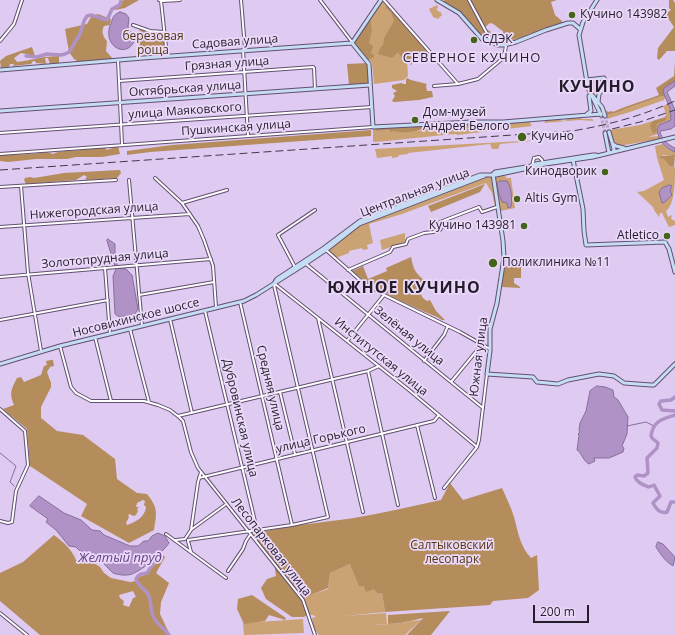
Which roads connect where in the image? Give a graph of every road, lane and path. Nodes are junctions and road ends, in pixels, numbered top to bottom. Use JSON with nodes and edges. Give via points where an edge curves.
{"nodes":[{"id":1,"x":22,"y":0,"type":"edge"},
{"id":2,"x":160,"y":0,"type":"edge"},
{"id":3,"x":180,"y":0,"type":"edge"},
{"id":4,"x":241,"y":0,"type":"edge"},
{"id":5,"x":320,"y":0,"type":"edge"},
{"id":6,"x":381,"y":0,"type":"edge"},
{"id":7,"x":384,"y":0,"type":"edge"},
{"id":8,"x":437,"y":0,"type":"edge"},
{"id":9,"x":469,"y":0,"type":"edge"},
{"id":10,"x":597,"y":0,"type":"edge"},
{"id":11,"x":133,"y":25,"type":"dead end"},
{"id":12,"x":580,"y":29,"type":"junction"},
{"id":13,"x":164,"y":32,"type":"junction"},
{"id":14,"x":0,"y":41,"type":"edge"},
{"id":15,"x":491,"y":41,"type":"junction"},
{"id":16,"x":352,"y":43,"type":"junction"},
{"id":17,"x":506,"y":44,"type":"junction"},
{"id":18,"x":243,"y":50,"type":"junction"},
{"id":19,"x":167,"y":56,"type":"junction"},
{"id":20,"x":118,"y":60,"type":"junction"},
{"id":21,"x":0,"y":70,"type":"edge"},
{"id":22,"x":245,"y":72,"type":"junction"},
{"id":23,"x":119,"y":81,"type":"junction"},
{"id":24,"x":458,"y":84,"type":"junction"},
{"id":25,"x":588,"y":84,"type":"junction"},
{"id":26,"x":370,"y":85,"type":"junction"},
{"id":27,"x":434,"y":86,"type":"dead end"},
{"id":28,"x":315,"y":89,"type":"junction"},
{"id":29,"x":246,"y":94,"type":"junction"},
{"id":30,"x":120,"y":102,"type":"junction"},
{"id":31,"x":598,"y":102,"type":"junction"},
{"id":32,"x":372,"y":107,"type":"junction"},
{"id":33,"x":0,"y":111,"type":"edge"},
{"id":34,"x":247,"y":116,"type":"junction"},
{"id":35,"x":582,"y":116,"type":"junction"},
{"id":36,"x":605,"y":116,"type":"tunnel mouth"},
{"id":37,"x":121,"y":124,"type":"junction"},
{"id":38,"x":373,"y":127,"type":"junction"},
{"id":39,"x":609,"y":132,"type":"tunnel mouth"},
{"id":40,"x":0,"y":133,"type":"edge"},
{"id":41,"x":604,"y":133,"type":"tunnel mouth"},
{"id":42,"x":248,"y":136,"type":"junction"},
{"id":43,"x":675,"y":137,"type":"edge"},
{"id":44,"x":612,"y":142,"type":"junction"},
{"id":45,"x":606,"y":144,"type":"junction"},
{"id":46,"x":122,"y":145,"type":"junction"},
{"id":47,"x":626,"y":149,"type":"junction"},
{"id":48,"x":613,"y":152,"type":"junction"},
{"id":49,"x":609,"y":153,"type":"junction"},
{"id":50,"x":0,"y":154,"type":"edge"},
{"id":51,"x":601,"y":154,"type":"junction"},
{"id":52,"x":596,"y":156,"type":"junction"},
{"id":53,"x":573,"y":160,"type":"junction"},
{"id":54,"x":543,"y":162,"type":"junction"},
{"id":55,"x":532,"y":164,"type":"junction"},
{"id":56,"x":493,"y":174,"type":"junction"},
{"id":57,"x":155,"y":178,"type":"dead end"},
{"id":58,"x":116,"y":180,"type":"dead end"},
{"id":59,"x":129,"y":180,"type":"dead end"},
{"id":60,"x":21,"y":186,"type":"junction"},
{"id":61,"x":0,"y":187,"type":"edge"},
{"id":62,"x":227,"y":190,"type":"dead end"},
{"id":63,"x":434,"y":194,"type":"junction"},
{"id":64,"x":182,"y":203,"type":"junction"},
{"id":65,"x":498,"y":206,"type":"junction"},
{"id":66,"x":315,"y":210,"type":"dead end"},
{"id":67,"x":190,"y":214,"type":"junction"},
{"id":68,"x":132,"y":218,"type":"junction"},
{"id":69,"x":25,"y":225,"type":"junction"},
{"id":70,"x":0,"y":227,"type":"edge"},
{"id":71,"x":326,"y":250,"type":"junction"},
{"id":72,"x":211,"y":259,"type":"junction"},
{"id":73,"x":305,"y":264,"type":"junction"},
{"id":74,"x":137,"y":266,"type":"junction"},
{"id":75,"x":295,"y":267,"type":"junction"},
{"id":76,"x":105,"y":268,"type":"junction"},
{"id":77,"x":348,"y":270,"type":"junction"},
{"id":78,"x":675,"y":272,"type":"edge"},
{"id":79,"x":28,"y":275,"type":"junction"},
{"id":80,"x":0,"y":277,"type":"edge"},
{"id":81,"x":214,"y":282,"type":"junction"},
{"id":82,"x":274,"y":283,"type":"junction"},
{"id":83,"x":139,"y":295,"type":"junction"},
{"id":84,"x":384,"y":295,"type":"junction"},
{"id":85,"x":108,"y":300,"type":"junction"},
{"id":86,"x":240,"y":302,"type":"junction"},
{"id":87,"x":216,"y":308,"type":"junction"},
{"id":88,"x":205,"y":311,"type":"junction"},
{"id":89,"x":35,"y":314,"type":"junction"},
{"id":90,"x":368,"y":315,"type":"junction"},
{"id":91,"x":318,"y":318,"type":"junction"},
{"id":92,"x":170,"y":319,"type":"junction"},
{"id":93,"x":0,"y":320,"type":"edge"},
{"id":94,"x":142,"y":326,"type":"junction"},
{"id":95,"x":448,"y":326,"type":"junction"},
{"id":96,"x":130,"y":329,"type":"junction"},
{"id":97,"x":110,"y":334,"type":"junction"},
{"id":98,"x":95,"y":337,"type":"junction"},
{"id":99,"x":347,"y":341,"type":"junction"},
{"id":100,"x":484,"y":345,"type":"junction"},
{"id":101,"x":60,"y":346,"type":"junction"},
{"id":102,"x":490,"y":349,"type":"junction"},
{"id":103,"x":41,"y":352,"type":"junction"},
{"id":104,"x":424,"y":361,"type":"junction"},
{"id":105,"x":0,"y":364,"type":"edge"},
{"id":106,"x":675,"y":364,"type":"edge"},
{"id":107,"x":379,"y":366,"type":"junction"},
{"id":108,"x":368,"y":371,"type":"junction"},
{"id":109,"x":487,"y":374,"type":"junction"},
{"id":110,"x":332,"y":380,"type":"junction"},
{"id":111,"x":451,"y":382,"type":"junction"},
{"id":112,"x":298,"y":388,"type":"junction"},
{"id":113,"x":280,"y":392,"type":"junction"},
{"id":114,"x":263,"y":396,"type":"junction"},
{"id":115,"x":110,"y":401,"type":"junction"},
{"id":116,"x":149,"y":402,"type":"junction"},
{"id":117,"x":227,"y":404,"type":"junction"},
{"id":118,"x":483,"y":408,"type":"junction"},
{"id":119,"x":0,"y":409,"type":"edge"},
{"id":120,"x":192,"y":413,"type":"junction"},
{"id":121,"x":178,"y":416,"type":"junction"},
{"id":122,"x":440,"y":416,"type":"junction"},
{"id":123,"x":417,"y":425,"type":"junction"},
{"id":124,"x":381,"y":434,"type":"junction"},
{"id":125,"x":347,"y":442,"type":"junction"},
{"id":126,"x":477,"y":447,"type":"junction"},
{"id":127,"x":313,"y":450,"type":"junction"},
{"id":128,"x":294,"y":454,"type":"junction"},
{"id":129,"x":277,"y":458,"type":"junction"},
{"id":130,"x":242,"y":467,"type":"junction"},
{"id":131,"x":201,"y":472,"type":"junction"},
{"id":132,"x":203,"y":476,"type":"junction"},
{"id":133,"x":199,"y":478,"type":"junction"},
{"id":134,"x":444,"y":488,"type":"dead end"},
{"id":135,"x":435,"y":498,"type":"dead end"},
{"id":136,"x":225,"y":504,"type":"junction"},
{"id":137,"x":398,"y":505,"type":"dead end"},
{"id":138,"x":363,"y":512,"type":"dead end"},
{"id":139,"x":0,"y":521,"type":"edge"},
{"id":140,"x":292,"y":525,"type":"junction"},
{"id":141,"x":191,"y":530,"type":"junction"},
{"id":142,"x":257,"y":530,"type":"junction"},
{"id":143,"x":247,"y":531,"type":"junction"},
{"id":144,"x":166,"y":534,"type":"dead end"},
{"id":145,"x":250,"y":535,"type":"junction"},
{"id":146,"x":187,"y":539,"type":"junction"},
{"id":147,"x":176,"y":540,"type":"junction"},
{"id":148,"x":191,"y":552,"type":"junction"},
{"id":149,"x":228,"y":571,"type":"dead end"},
{"id":150,"x":226,"y":578,"type":"dead end"},
{"id":151,"x":0,"y":613,"type":"edge"},
{"id":152,"x":27,"y":635,"type":"edge"},
{"id":153,"x":315,"y":635,"type":"edge"}],
"edges":[{"from":1,"to":14,"type":"street","via":[[14,24]]},
{"from":2,"to":3,"type":"street"},
{"from":2,"to":13,"type":"street"},
{"from":4,"to":18,"type":"street","via":[[245,48]]},
{"from":5,"to":16,"type":"street"},
{"from":6,"to":16,"type":"street"},
{"from":7,"to":24,"type":"street"},
{"from":8,"to":15,"type":"street","via":[[459,13],[482,39]]},
{"from":9,"to":15,"type":"street"},
{"from":10,"to":12,"type":"street"},
{"from":11,"to":13,"type":"street","via":[[150,31]]},
{"from":12,"to":17,"type":"street","via":[[573,23],[568,23]]},
{"from":12,"to":25,"type":"street","via":[[579,37]]},
{"from":13,"to":19,"type":"street"},
{"from":15,"to":17,"type":"street","via":[[497,45]]},
{"from":16,"to":18,"type":"street","name":"Садовая улица"},
{"from":16,"to":26,"type":"street","via":[[368,62]]},
{"from":17,"to":24,"type":"street","via":[[502,58],[486,74],[474,81]]},
{"from":18,"to":19,"type":"street","name":"Садовая улица"},
{"from":18,"to":22,"type":"street"},
{"from":19,"to":20,"type":"street","name":"Садовая улица"},
{"from":20,"to":21,"type":"street","name":"Садовая улица"},
{"from":20,"to":23,"type":"street"},
{"from":22,"to":23,"type":"street","name":"Грязная улица"},
{"from":22,"to":28,"type":"street","name":"Грязная улица","via":[[313,67]]},
{"from":22,"to":29,"type":"street"},
{"from":23,"to":30,"type":"street"},
{"from":24,"to":27,"type":"street"},
{"from":25,"to":31,"type":"street"},
{"from":25,"to":31,"type":"street","via":[[604,78],[606,85],[599,94]]},
{"from":25,"to":35,"type":"street","via":[[591,111]]},
{"from":25,"to":35,"type":"street","name":"Пушкинская улица","via":[[601,115]]},
{"from":26,"to":28,"type":"street","name":"Октябрьская улица"},
{"from":26,"to":32,"type":"street"},
{"from":28,"to":29,"type":"street","name":"Октябрьская улица"},
{"from":29,"to":30,"type":"street","name":"Октябрьская улица"},
{"from":29,"to":34,"type":"street"},
{"from":30,"to":33,"type":"street","name":"Октябрьская улица"},
{"from":30,"to":37,"type":"street"},
{"from":31,"to":36,"type":"street"},
{"from":32,"to":34,"type":"street","name":"улица Маяковского"},
{"from":32,"to":38,"type":"street"},
{"from":34,"to":37,"type":"street","name":"улица Маяковского"},
{"from":34,"to":42,"type":"street"},
{"from":35,"to":38,"type":"street","name":"Пушкинская улица"},
{"from":37,"to":40,"type":"street","name":"улица Маяковского"},
{"from":37,"to":46,"type":"street"},
{"from":38,"to":42,"type":"street","name":"Пушкинская улица"},
{"from":39,"to":44,"type":"street"},
{"from":41,"to":45,"type":"street"},
{"from":42,"to":46,"type":"street","name":"Пушкинская улица"},
{"from":43,"to":47,"type":"street","name":"Центральная улица"},
{"from":44,"to":45,"type":"street","via":[[611,146]]},
{"from":44,"to":47,"type":"street"},
{"from":44,"to":48,"type":"street"},
{"from":45,"to":49,"type":"street"},
{"from":45,"to":51,"type":"street"},
{"from":46,"to":50,"type":"street","name":"Пушкинская улица"},
{"from":47,"to":48,"type":"street","name":"Центральная улица"},
{"from":48,"to":49,"type":"street","name":"Центральная улица"},
{"from":49,"to":51,"type":"street","name":"Центральная улица"},
{"from":51,"to":52,"type":"street","name":"Центральная улица"},
{"from":52,"to":53,"type":"street","name":"Центральная улица"},
{"from":52,"to":54,"type":"street","name":"Центральная улица"},
{"from":53,"to":55,"type":"street","name":"Центральная улица"},
{"from":53,"to":78,"type":"street","via":[[583,209],[586,245],[665,242]]},
{"from":54,"to":55,"type":"street","name":"Центральная улица"},
{"from":54,"to":55,"type":"street","via":[[539,157],[534,158]]},
{"from":55,"to":56,"type":"street","name":"Центральная улица"},
{"from":56,"to":63,"type":"street","name":"Центральная улица"},
{"from":56,"to":65,"type":"street","name":"Южная улица"},
{"from":57,"to":64,"type":"street"},
{"from":58,"to":60,"type":"street"},
{"from":59,"to":68,"type":"street"},
{"from":60,"to":61,"type":"street"},
{"from":60,"to":69,"type":"street"},
{"from":62,"to":64,"type":"street"},
{"from":63,"to":71,"type":"street","name":"Центральная улица","via":[[361,223]]},
{"from":63,"to":75,"type":"street","name":"Центральная улица","via":[[357,222]]},
{"from":64,"to":67,"type":"street"},
{"from":65,"to":77,"type":"street","via":[[482,212],[479,207],[440,222],[440,230],[408,239],[406,244],[393,247],[390,252]]},
{"from":65,"to":102,"type":"street","name":"Южная улица","via":[[504,258],[490,329]]},
{"from":66,"to":75,"type":"street","via":[[278,235]]},
{"from":67,"to":68,"type":"street","name":"Нижегородская улица"},
{"from":67,"to":72,"type":"street"},
{"from":68,"to":69,"type":"street","name":"Нижегородская улица"},
{"from":68,"to":74,"type":"street"},
{"from":69,"to":70,"type":"street","name":"Нижегородская улица"},
{"from":69,"to":79,"type":"street"},
{"from":71,"to":73,"type":"street","name":"Центральная улица"},
{"from":71,"to":77,"type":"street"},
{"from":72,"to":74,"type":"street","name":"Золотопрудная улица"},
{"from":72,"to":81,"type":"street"},
{"from":73,"to":82,"type":"street","name":"Центральная улица"},
{"from":73,"to":90,"type":"street","name":"Зелёная улица"},
{"from":74,"to":76,"type":"street","name":"Золотопрудная улица"},
{"from":74,"to":83,"type":"street"},
{"from":75,"to":82,"type":"street","name":"Центральная улица"},
{"from":76,"to":79,"type":"street","name":"Золотопрудная улица"},
{"from":76,"to":85,"type":"street"},
{"from":77,"to":84,"type":"street"},
{"from":79,"to":80,"type":"street","name":"Золотопрудная улица"},
{"from":79,"to":89,"type":"street"},
{"from":81,"to":83,"type":"street"},
{"from":81,"to":87,"type":"street"},
{"from":82,"to":86,"type":"street","name":"Носовихинское шоссе"},
{"from":82,"to":91,"type":"street","name":"Институтская улица"},
{"from":82,"to":112,"type":"street"},
{"from":83,"to":94,"type":"street"},
{"from":84,"to":90,"type":"street"},
{"from":84,"to":95,"type":"street"},
{"from":85,"to":89,"type":"street"},
{"from":85,"to":97,"type":"street"},
{"from":86,"to":87,"type":"street","name":"Носовихинское шоссе"},
{"from":86,"to":114,"type":"street","name":"Средняя улица"},
{"from":87,"to":88,"type":"street","name":"Носовихинское шоссе"},
{"from":88,"to":92,"type":"street","name":"Носовихинское шоссе"},
{"from":88,"to":117,"type":"street","name":"Дубровинская улица"},
{"from":89,"to":93,"type":"street"},
{"from":89,"to":103,"type":"street"},
{"from":90,"to":99,"type":"street"},
{"from":90,"to":104,"type":"street","name":"Зелёная улица"},
{"from":91,"to":99,"type":"street","name":"Институтская улица"},
{"from":91,"to":110,"type":"street"},
{"from":92,"to":94,"type":"street","name":"Носовихинское шоссе"},
{"from":92,"to":120,"type":"street"},
{"from":94,"to":96,"type":"street","name":"Носовихинское шоссе"},
{"from":95,"to":100,"type":"street"},
{"from":95,"to":104,"type":"street"},
{"from":96,"to":97,"type":"street","name":"Носовихинское шоссе"},
{"from":96,"to":116,"type":"street"},
{"from":97,"to":98,"type":"street","name":"Носовихинское шоссе"},
{"from":98,"to":101,"type":"street","name":"Носовихинское шоссе"},
{"from":98,"to":115,"type":"street"},
{"from":99,"to":107,"type":"street","name":"Институтская улица"},
{"from":100,"to":102,"type":"street"},
{"from":100,"to":111,"type":"street"},
{"from":101,"to":103,"type":"street","name":"Носовихинское шоссе"},
{"from":101,"to":115,"type":"street","via":[[74,391],[91,401]]},
{"from":102,"to":109,"type":"street","name":"Южная улица"},
{"from":103,"to":105,"type":"street","name":"Носовихинское шоссе"},
{"from":104,"to":111,"type":"street","name":"Зелёная улица"},
{"from":106,"to":109,"type":"street","via":[[651,385],[624,383],[614,376],[598,374],[558,384],[537,382],[532,378]]},
{"from":107,"to":108,"type":"street"},
{"from":107,"to":122,"type":"street","name":"Институтская улица"},
{"from":108,"to":110,"type":"street"},
{"from":108,"to":124,"type":"street"},
{"from":109,"to":118,"type":"street","name":"Южная улица"},
{"from":110,"to":112,"type":"street"},
{"from":110,"to":125,"type":"street"},
{"from":111,"to":118,"type":"street","name":"Зелёная улица"},
{"from":112,"to":113,"type":"street"},
{"from":112,"to":127,"type":"street"},
{"from":113,"to":114,"type":"street"},
{"from":113,"to":128,"type":"street"},
{"from":114,"to":117,"type":"street"},
{"from":114,"to":129,"type":"street","name":"Средняя улица"},
{"from":115,"to":116,"type":"street"},
{"from":116,"to":121,"type":"street","via":[[162,406]]},
{"from":117,"to":120,"type":"street"},
{"from":117,"to":130,"type":"street","name":"Дубровинская улица"},
{"from":118,"to":126,"type":"street","name":"Южная улица"},
{"from":119,"to":139,"type":"street","via":[[25,431],[28,462],[16,491],[12,522]]},
{"from":120,"to":121,"type":"street"},
{"from":121,"to":131,"type":"street","name":"Лесопарковая улица","via":[[184,423],[191,452]]},
{"from":122,"to":123,"type":"street","name":"улица Горького","via":[[434,421]]},
{"from":122,"to":126,"type":"street","name":"Институтская улица"},
{"from":123,"to":124,"type":"street","name":"улица Горького"},
{"from":123,"to":135,"type":"street"},
{"from":124,"to":125,"type":"street","name":"улица Горького"},
{"from":124,"to":137,"type":"street"},
{"from":125,"to":127,"type":"street","name":"улица Горького"},
{"from":125,"to":138,"type":"street"},
{"from":126,"to":134,"type":"street"},
{"from":127,"to":128,"type":"street","name":"улица Горького"},
{"from":127,"to":140,"type":"street","via":[[328,517]]},
{"from":128,"to":129,"type":"street","name":"улица Горького"},
{"from":129,"to":130,"type":"street","name":"улица Горького"},
{"from":129,"to":140,"type":"street","name":"Средняя улица"},
{"from":130,"to":132,"type":"street","name":"улица Горького"},
{"from":130,"to":142,"type":"street","name":"Дубровинская улица"},
{"from":131,"to":132,"type":"street","name":"Лесопарковая улица"},
{"from":131,"to":133,"type":"street"},
{"from":132,"to":133,"type":"street","name":"улица Горького"},
{"from":132,"to":136,"type":"street","name":"Лесопарковая улица"},
{"from":133,"to":141,"type":"street"},
{"from":136,"to":141,"type":"street"},
{"from":136,"to":143,"type":"street","name":"Лесопарковая улица"},
{"from":140,"to":142,"type":"street"},
{"from":141,"to":146,"type":"street"},
{"from":142,"to":143,"type":"street"},
{"from":143,"to":145,"type":"street","name":"Лесопарковая улица"},
{"from":143,"to":146,"type":"street"},
{"from":144,"to":147,"type":"street"},
{"from":145,"to":149,"type":"street"},
{"from":145,"to":153,"type":"street","name":"Лесопарковая улица","via":[[303,600]]},
{"from":146,"to":147,"type":"street"},
{"from":146,"to":148,"type":"street"},
{"from":147,"to":148,"type":"street"},
{"from":148,"to":150,"type":"street"},
{"from":151,"to":152,"type":"street"}]}
